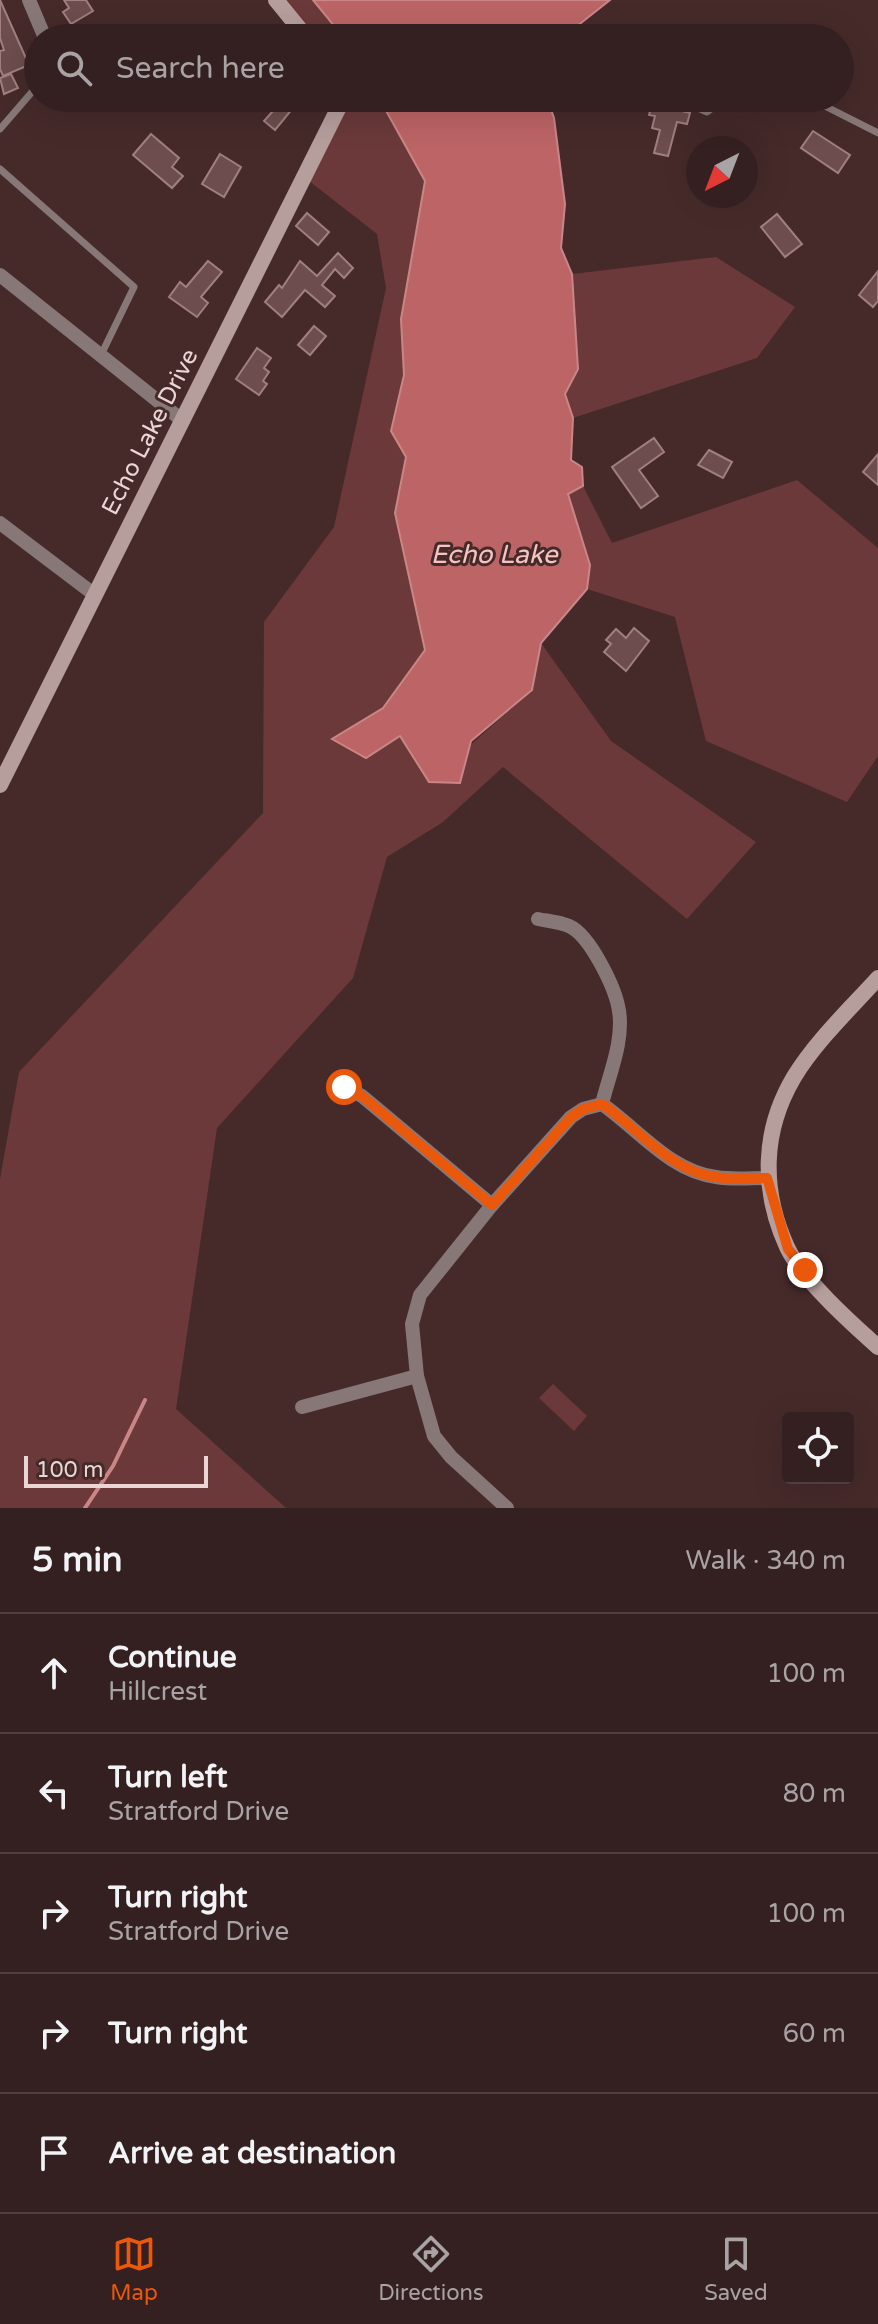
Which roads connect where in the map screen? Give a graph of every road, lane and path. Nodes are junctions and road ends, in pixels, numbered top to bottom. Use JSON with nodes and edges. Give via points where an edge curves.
{"nodes":[{"id":1,"x":29,"y":0,"type":"edge"},
{"id":2,"x":276,"y":0,"type":"edge"},
{"id":3,"x":39,"y":24,"type":"edge"},
{"id":4,"x":296,"y":24,"type":"edge"},
{"id":5,"x":24,"y":101,"type":"edge"},
{"id":6,"x":337,"y":112,"type":"edge"},
{"id":7,"x":837,"y":112,"type":"edge"},
{"id":8,"x":0,"y":129,"type":"edge"},
{"id":9,"x":878,"y":133,"type":"edge"},
{"id":10,"x":0,"y":169,"type":"edge"},
{"id":11,"x":0,"y":275,"type":"edge"},
{"id":12,"x":100,"y":356,"type":"junction"},
{"id":13,"x":183,"y":421,"type":"junction"},
{"id":14,"x":0,"y":523,"type":"edge"},
{"id":15,"x":95,"y":595,"type":"junction"},
{"id":16,"x":0,"y":785,"type":"edge"},
{"id":17,"x":538,"y":919,"type":"dead end"},
{"id":18,"x":878,"y":978,"type":"edge"},
{"id":19,"x":344,"y":1087,"type":"dead end"},
{"id":20,"x":602,"y":1104,"type":"junction"},
{"id":21,"x":767,"y":1178,"type":"junction"},
{"id":22,"x":492,"y":1205,"type":"junction"},
{"id":23,"x":878,"y":1347,"type":"edge"},
{"id":24,"x":417,"y":1376,"type":"junction"},
{"id":25,"x":302,"y":1407,"type":"dead end"},
{"id":26,"x":507,"y":1508,"type":"edge"}],
"edges":[{"from":1,"to":3,"type":"street"},
{"from":2,"to":4,"type":"street"},
{"from":5,"to":8,"type":"lane"},
{"from":6,"to":13,"type":"street","name":"Echo Lake Drive"},
{"from":7,"to":9,"type":"lane"},
{"from":10,"to":12,"type":"lane","via":[[134,287]]},
{"from":11,"to":12,"type":"street"},
{"from":12,"to":13,"type":"street"},
{"from":13,"to":15,"type":"street","name":"Echo Lake Drive"},
{"from":14,"to":15,"type":"street"},
{"from":15,"to":16,"type":"street","name":"Echo Lake Drive"},
{"from":17,"to":20,"type":"street","via":[[569,926],[584,937],[619,1010],[618,1042]]},
{"from":18,"to":21,"type":"street","via":[[794,1077],[768,1139]]},
{"from":19,"to":22,"type":"street","via":[[362,1096]]},
{"from":20,"to":21,"type":"street","via":[[693,1172],[717,1178]]},
{"from":20,"to":22,"type":"street","via":[[571,1117]]},
{"from":21,"to":23,"type":"street","via":[[788,1249],[833,1307]]},
{"from":22,"to":24,"type":"street","via":[[420,1295],[412,1324]]},
{"from":24,"to":25,"type":"street"},
{"from":24,"to":26,"type":"street","via":[[434,1436]]}]}
